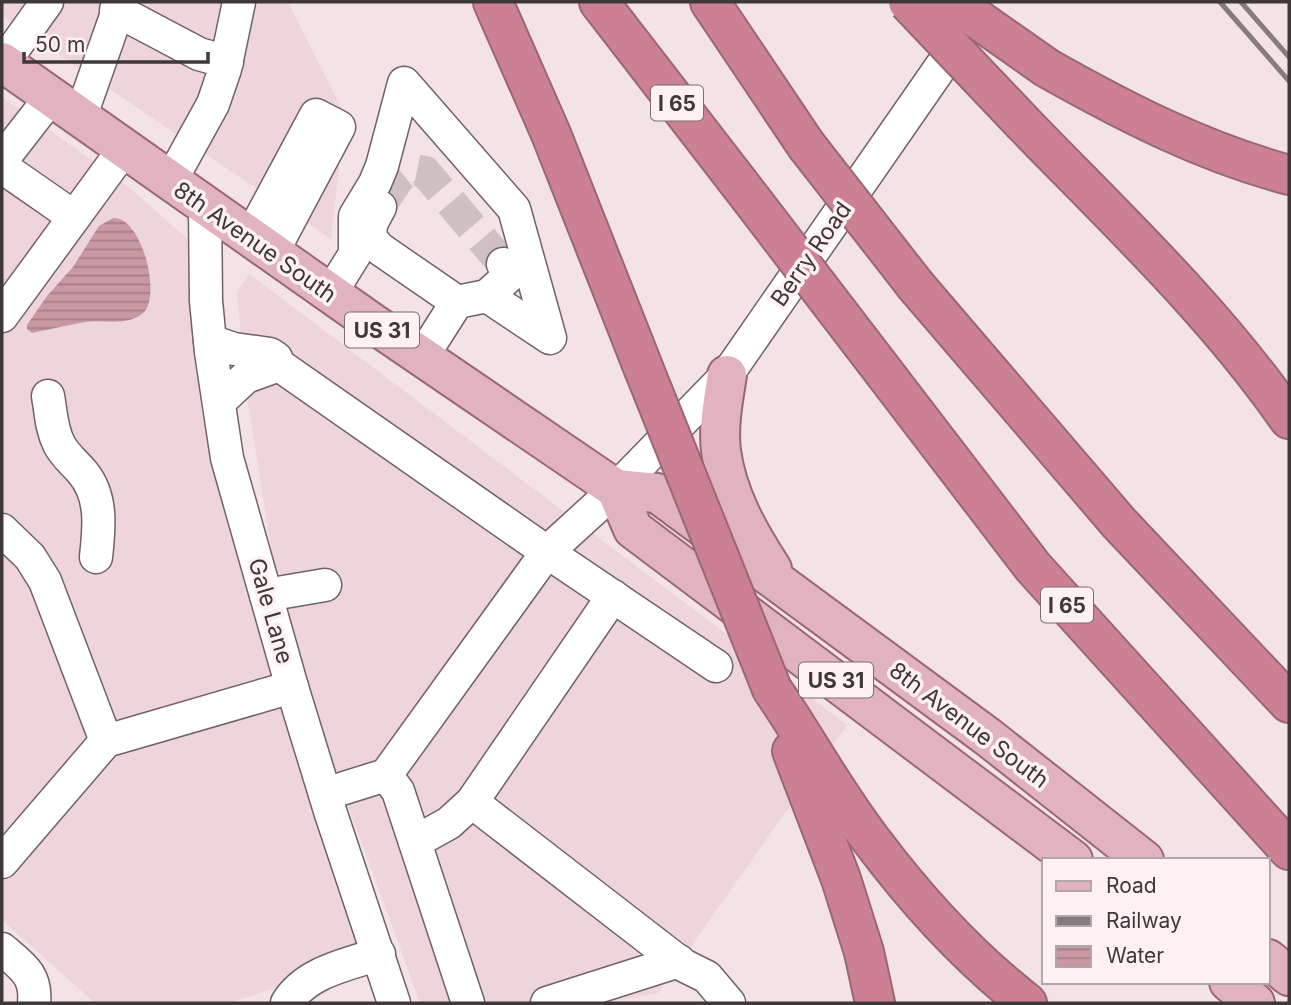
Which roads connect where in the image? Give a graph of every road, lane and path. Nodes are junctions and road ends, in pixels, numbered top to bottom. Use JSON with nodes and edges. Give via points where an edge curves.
{"nodes":[{"id":1,"x":47,"y":2,"type":"edge"},
{"id":2,"x":239,"y":2,"type":"edge"},
{"id":3,"x":493,"y":2,"type":"edge"},
{"id":4,"x":599,"y":2,"type":"edge"},
{"id":5,"x":710,"y":2,"type":"edge"},
{"id":6,"x":908,"y":2,"type":"edge"},
{"id":7,"x":953,"y":2,"type":"edge"},
{"id":8,"x":985,"y":2,"type":"edge"},
{"id":9,"x":119,"y":6,"type":"edge"},
{"id":10,"x":227,"y":62,"type":"junction"},
{"id":11,"x":2,"y":64,"type":"edge"},
{"id":12,"x":66,"y":107,"type":"junction"},
{"id":13,"x":124,"y":149,"type":"junction"},
{"id":14,"x":2,"y":160,"type":"edge"},
{"id":15,"x":2,"y":167,"type":"edge"},
{"id":16,"x":1289,"y":174,"type":"edge"},
{"id":17,"x":170,"y":182,"type":"junction"},
{"id":18,"x":384,"y":200,"type":"tunnel mouth"},
{"id":19,"x":205,"y":206,"type":"junction"},
{"id":20,"x":74,"y":216,"type":"junction"},
{"id":21,"x":503,"y":264,"type":"dead end"},
{"id":22,"x":330,"y":294,"type":"junction"},
{"id":23,"x":472,"y":299,"type":"junction"},
{"id":24,"x":2,"y":316,"type":"edge"},
{"id":25,"x":210,"y":341,"type":"junction"},
{"id":26,"x":422,"y":357,"type":"junction"},
{"id":27,"x":279,"y":365,"type":"junction"},
{"id":28,"x":727,"y":375,"type":"junction"},
{"id":29,"x":48,"y":396,"type":"dead end"},
{"id":30,"x":219,"y":402,"type":"junction"},
{"id":31,"x":1289,"y":419,"type":"edge"},
{"id":32,"x":615,"y":489,"type":"junction"},
{"id":33,"x":2,"y":530,"type":"edge"},
{"id":34,"x":547,"y":552,"type":"junction"},
{"id":35,"x":96,"y":557,"type":"dead end"},
{"id":36,"x":325,"y":585,"type":"dead end"},
{"id":37,"x":782,"y":586,"type":"junction"},
{"id":38,"x":266,"y":595,"type":"junction"},
{"id":39,"x":613,"y":596,"type":"junction"},
{"id":40,"x":716,"y":666,"type":"dead end"},
{"id":41,"x":292,"y":687,"type":"junction"},
{"id":42,"x":772,"y":689,"type":"junction"},
{"id":43,"x":1289,"y":703,"type":"edge"},
{"id":44,"x":106,"y":741,"type":"junction"},
{"id":45,"x":386,"y":775,"type":"junction"},
{"id":46,"x":325,"y":794,"type":"junction"},
{"id":47,"x":472,"y":802,"type":"junction"},
{"id":48,"x":415,"y":842,"type":"junction"},
{"id":49,"x":1289,"y":850,"type":"edge"},
{"id":50,"x":1070,"y":858,"type":"edge"},
{"id":51,"x":1141,"y":858,"type":"edge"},
{"id":52,"x":2,"y":862,"type":"edge"},
{"id":53,"x":2,"y":949,"type":"edge"},
{"id":54,"x":379,"y":954,"type":"junction"},
{"id":55,"x":679,"y":961,"type":"junction"},
{"id":56,"x":1270,"y":961,"type":"edge"},
{"id":57,"x":1289,"y":976,"type":"edge"},
{"id":58,"x":1231,"y":984,"type":"edge"},
{"id":59,"x":34,"y":1003,"type":"edge"},
{"id":60,"x":287,"y":1003,"type":"edge"},
{"id":61,"x":394,"y":1003,"type":"edge"},
{"id":62,"x":468,"y":1003,"type":"edge"},
{"id":63,"x":547,"y":1003,"type":"edge"},
{"id":64,"x":729,"y":1003,"type":"edge"},
{"id":65,"x":875,"y":1003,"type":"edge"},
{"id":66,"x":1027,"y":1003,"type":"edge"},
{"id":67,"x":1255,"y":1003,"type":"edge"}],
"edges":[{"from":1,"to":11,"type":"street"},
{"from":2,"to":10,"type":"street"},
{"from":3,"to":42,"type":"highway","bridge":true},
{"from":4,"to":49,"type":"highway","number":"I 65","bridge":true,"via":[[1033,567]]},
{"from":5,"to":43,"type":"highway","bridge":true,"via":[[806,145],[916,286],[1119,523]]},
{"from":6,"to":31,"type":"highway","bridge":true,"via":[[1178,282]]},
{"from":7,"to":16,"type":"highway","bridge":true,"via":[[1047,68],[1149,123],[1233,159]]},
{"from":8,"to":28,"type":"street","name":"Berry Road"},
{"from":9,"to":10,"type":"street","via":[[199,54]]},
{"from":9,"to":12,"type":"street"},
{"from":10,"to":17,"type":"street","via":[[213,104]]},
{"from":11,"to":12,"type":"main road","name":"8th Avenue South","number":"US 31"},
{"from":12,"to":13,"type":"main road","name":"8th Avenue South","number":"US 31"},
{"from":12,"to":14,"type":"street"},
{"from":13,"to":17,"type":"main road","name":"8th Avenue South","number":"US 31"},
{"from":13,"to":20,"type":"street"},
{"from":15,"to":20,"type":"street"},
{"from":17,"to":19,"type":"main road","name":"8th Avenue South","number":"US 31"},
{"from":18,"to":23,"type":"street","via":[[371,224],[370,238],[380,250]]},
{"from":19,"to":22,"type":"main road","name":"8th Avenue South","number":"US 31"},
{"from":19,"to":25,"type":"street","name":"Gale Lane"},
{"from":20,"to":24,"type":"street"},
{"from":21,"to":23,"type":"street","via":[[511,274]]},
{"from":22,"to":23,"type":"street","via":[[355,254],[355,216],[382,166],[404,83],[514,209],[550,338]]},
{"from":22,"to":26,"type":"main road","name":"8th Avenue South","number":"US 31"},
{"from":23,"to":26,"type":"street"},
{"from":25,"to":27,"type":"street","via":[[270,354]]},
{"from":25,"to":30,"type":"street","name":"Gale Lane"},
{"from":26,"to":32,"type":"main road","name":"8th Avenue South","number":"US 31"},
{"from":27,"to":30,"type":"street","via":[[246,377]]},
{"from":27,"to":34,"type":"street"},
{"from":28,"to":32,"type":"street","name":"Berry Road"},
{"from":28,"to":37,"type":"main road","via":[[721,450],[731,494],[745,527]]},
{"from":29,"to":35,"type":"street","via":[[59,445],[94,494],[99,516]]},
{"from":30,"to":38,"type":"street","name":"Gale Lane","via":[[228,458]]},
{"from":32,"to":34,"type":"street","name":"Berry Road"},
{"from":32,"to":37,"type":"main road","name":"8th Avenue South","number":"US 31","via":[[657,493]]},
{"from":32,"to":50,"type":"main road","name":"8th Avenue South","number":"US 31","via":[[633,529]]},
{"from":33,"to":44,"type":"street","via":[[30,557],[45,581]]},
{"from":34,"to":39,"type":"street"},
{"from":34,"to":45,"type":"street","name":"Berry Road"},
{"from":36,"to":38,"type":"street"},
{"from":37,"to":51,"type":"main road","name":"8th Avenue South","number":"US 31","via":[[988,737]]},
{"from":38,"to":41,"type":"street","name":"Gale Lane"},
{"from":39,"to":40,"type":"street"},
{"from":39,"to":47,"type":"street"},
{"from":41,"to":44,"type":"street"},
{"from":41,"to":46,"type":"street","name":"Gale Lane"},
{"from":42,"to":65,"type":"highway","via":[[845,891]]},
{"from":42,"to":66,"type":"highway","via":[[894,869],[965,948]]},
{"from":44,"to":52,"type":"street"},
{"from":45,"to":46,"type":"street"},
{"from":45,"to":48,"type":"street","via":[[398,791]]},
{"from":46,"to":54,"type":"street","name":"Gale Lane"},
{"from":47,"to":48,"type":"street","via":[[449,823]]},
{"from":47,"to":55,"type":"street"},
{"from":48,"to":62,"type":"street"},
{"from":53,"to":59,"type":"street","via":[[26,971],[36,988]]},
{"from":54,"to":60,"type":"street","via":[[318,974],[300,986]]},
{"from":54,"to":61,"type":"street","name":"Gale Lane"},
{"from":55,"to":63,"type":"street"},
{"from":55,"to":64,"type":"street","via":[[708,977]]},
{"from":56,"to":57,"type":"main road"},
{"from":58,"to":67,"type":"main road"}]}
